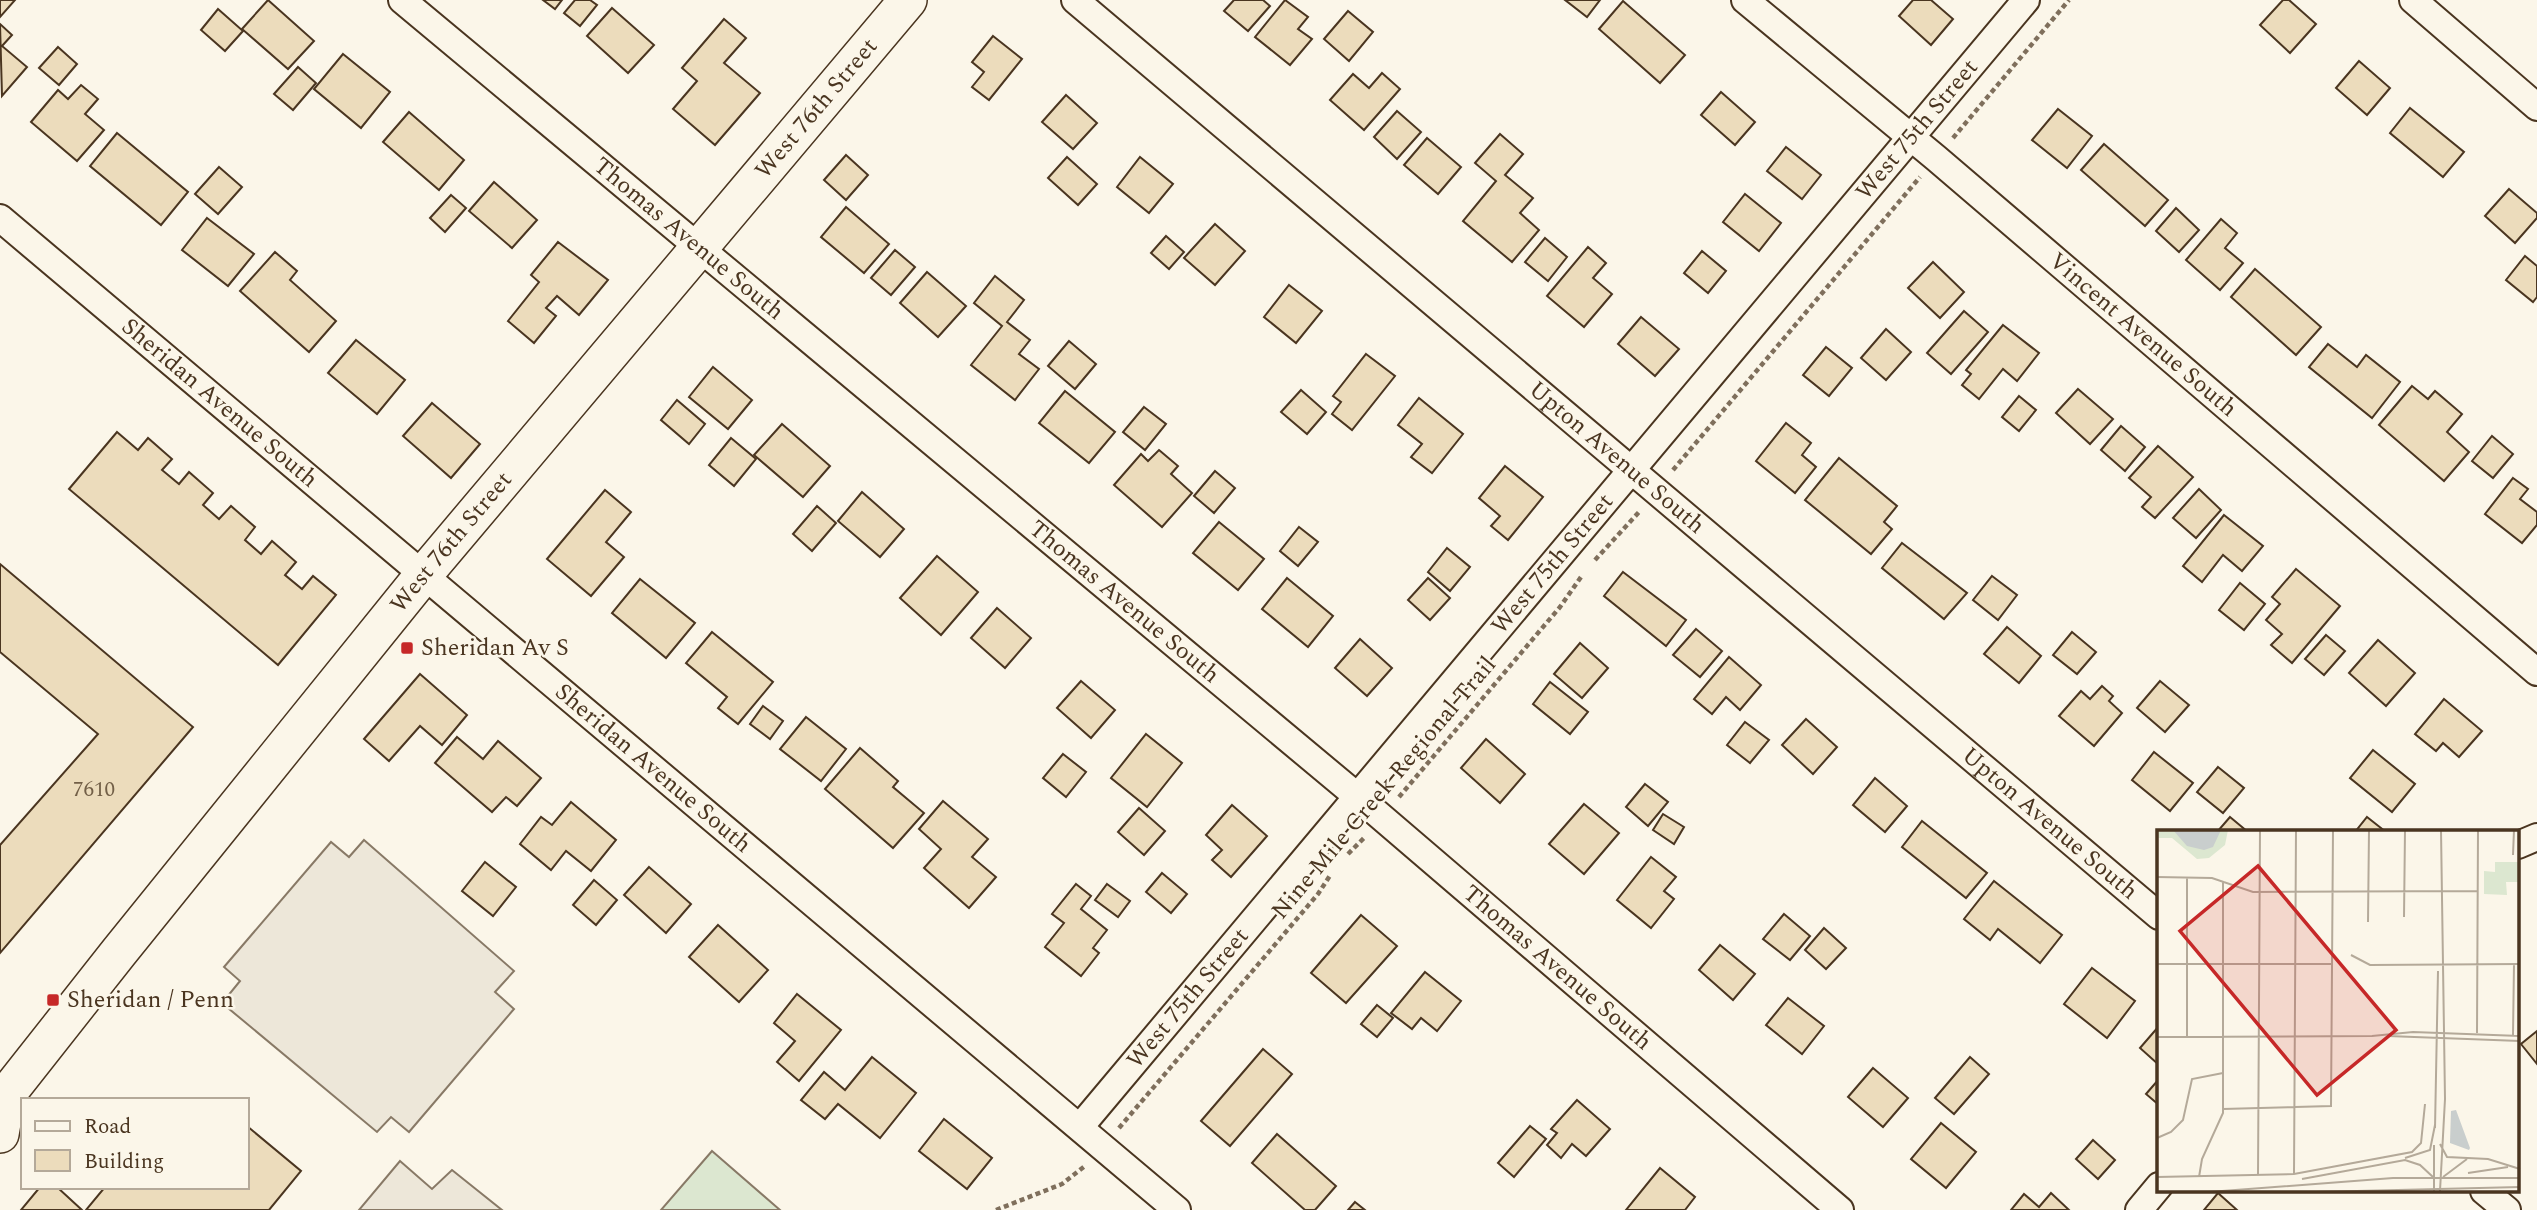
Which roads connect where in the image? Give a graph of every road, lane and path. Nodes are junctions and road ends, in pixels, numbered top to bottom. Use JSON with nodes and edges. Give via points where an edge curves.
{"nodes":[{"id":1,"x":402,"y":0,"type":"edge"},
{"id":2,"x":908,"y":0,"type":"edge"},
{"id":3,"x":1075,"y":0,"type":"edge"},
{"id":4,"x":1745,"y":0,"type":"edge"},
{"id":5,"x":2025,"y":0,"type":"edge"},
{"id":6,"x":2069,"y":0,"type":"edge"},
{"id":7,"x":2413,"y":0,"type":"edge"},
{"id":8,"x":2537,"y":107,"type":"edge"},
{"id":9,"x":1911,"y":137,"type":"junction"},
{"id":10,"x":1936,"y":158,"type":"junction"},
{"id":11,"x":0,"y":218,"type":"edge"},
{"id":12,"x":698,"y":249,"type":"junction"},
{"id":13,"x":1632,"y":470,"type":"junction"},
{"id":14,"x":1656,"y":491,"type":"junction"},
{"id":15,"x":1590,"y":564,"type":"dead end"},
{"id":16,"x":425,"y":573,"type":"junction"},
{"id":17,"x":1582,"y":575,"type":"dead end"},
{"id":18,"x":2537,"y":672,"type":"edge"},
{"id":19,"x":1358,"y":797,"type":"junction"},
{"id":20,"x":1381,"y":817,"type":"junction"},
{"id":21,"x":2537,"y":837,"type":"edge"},
{"id":22,"x":2520,"y":844,"type":"edge"},
{"id":23,"x":1340,"y":860,"type":"dead end"},
{"id":24,"x":1336,"y":867,"type":"dead end"},
{"id":25,"x":2157,"y":914,"type":"edge"},
{"id":26,"x":3,"y":1095,"type":"edge"},
{"id":27,"x":1080,"y":1127,"type":"junction"},
{"id":28,"x":0,"y":1134,"type":"edge"},
{"id":29,"x":1103,"y":1146,"type":"junction"},
{"id":30,"x":2157,"y":1188,"type":"edge"},
{"id":31,"x":2485,"y":1192,"type":"edge"},
{"id":32,"x":996,"y":1210,"type":"edge"},
{"id":33,"x":1177,"y":1210,"type":"edge"},
{"id":34,"x":1840,"y":1210,"type":"edge"},
{"id":35,"x":2139,"y":1210,"type":"edge"},
{"id":36,"x":2507,"y":1210,"type":"edge"}],
"edges":[{"from":1,"to":12,"type":"street","name":"Thomas Avenue South"},
{"from":2,"to":12,"type":"street","name":"West 76th Street"},
{"from":3,"to":13,"type":"street","name":"Upton Avenue South"},
{"from":4,"to":9,"type":"street","name":"Vincent Avenue South"},
{"from":5,"to":9,"type":"street","name":"West 75th Street"},
{"from":6,"to":10,"type":"path"},
{"from":7,"to":8,"type":"street"},
{"from":9,"to":10,"type":"street","name":"Vincent Avenue South"},
{"from":9,"to":13,"type":"street","name":"West 75th Street"},
{"from":10,"to":14,"type":"path"},
{"from":10,"to":18,"type":"street","name":"Vincent Avenue South"},
{"from":11,"to":16,"type":"street","name":"Sheridan Avenue South"},
{"from":12,"to":16,"type":"street","name":"West 76th Street"},
{"from":12,"to":19,"type":"street","name":"Thomas Avenue South"},
{"from":13,"to":14,"type":"street","name":"Upton Avenue South"},
{"from":13,"to":19,"type":"street","name":"West 75th Street"},
{"from":14,"to":15,"type":"path"},
{"from":14,"to":25,"type":"street","name":"Upton Avenue South"},
{"from":16,"to":26,"type":"street","name":"West 76th Street"},
{"from":16,"to":27,"type":"street","name":"Sheridan Avenue South"},
{"from":17,"to":20,"type":"path","name":"Nine Mile Creek Regional Trail","via":[[1560,607]]},
{"from":19,"to":20,"type":"street","name":"Thomas Avenue South"},
{"from":19,"to":27,"type":"street","name":"West 75th Street"},
{"from":20,"to":23,"type":"path","name":"Nine Mile Creek Regional Trail"},
{"from":20,"to":34,"type":"street","name":"Thomas Avenue South"},
{"from":21,"to":22,"type":"street"},
{"from":24,"to":29,"type":"path","name":"Nine Mile Creek Regional Trail"},
{"from":26,"to":28,"type":"street","name":"West 76th Street"},
{"from":27,"to":29,"type":"street","name":"Sheridan Avenue South"},
{"from":29,"to":32,"type":"path","name":"Nine Mile Creek Regional Trail","via":[[1062,1184]]},
{"from":29,"to":33,"type":"street","name":"Sheridan Avenue South"},
{"from":30,"to":35,"type":"street"},
{"from":31,"to":36,"type":"street"}]}
